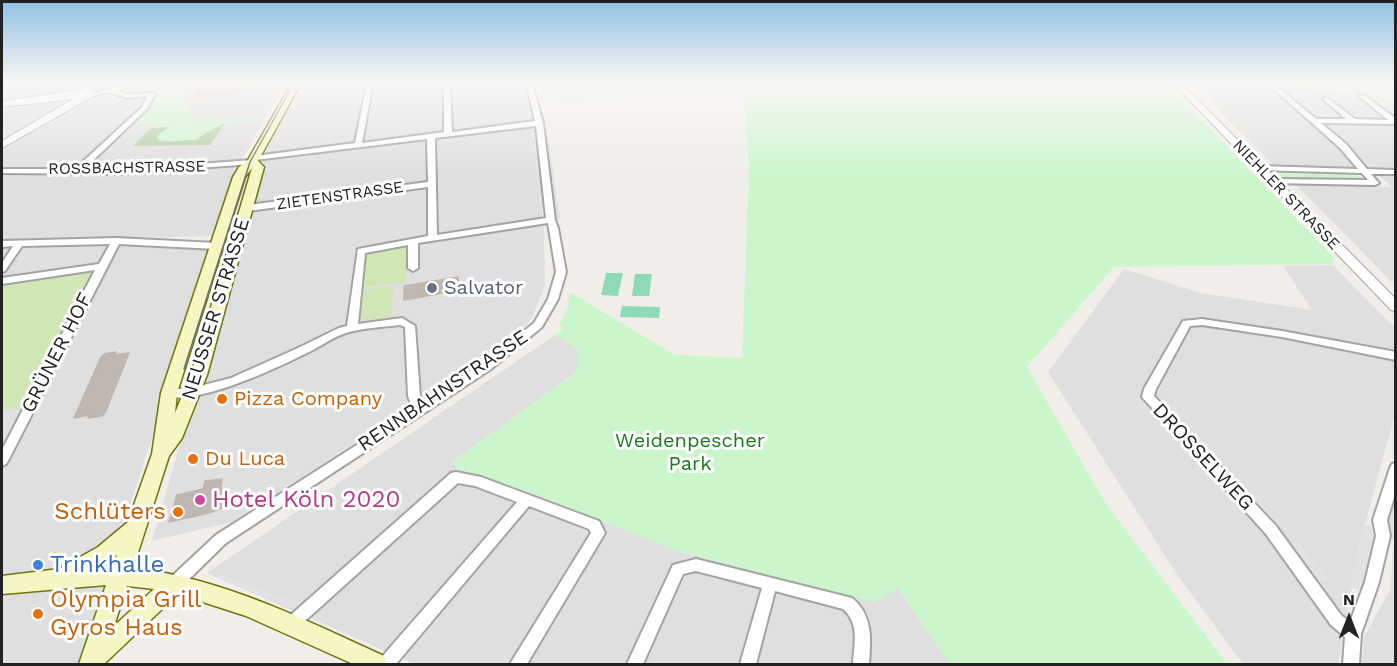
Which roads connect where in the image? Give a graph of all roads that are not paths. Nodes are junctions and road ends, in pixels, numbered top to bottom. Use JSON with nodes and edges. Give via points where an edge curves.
{"nodes":[{"id":1,"x":53,"y":114,"type":"edge"},
{"id":2,"x":139,"y":114,"type":"edge"},
{"id":3,"x":279,"y":114,"type":"edge"},
{"id":4,"x":364,"y":114,"type":"edge"},
{"id":5,"x":448,"y":114,"type":"edge"},
{"id":6,"x":536,"y":114,"type":"edge"},
{"id":7,"x":1207,"y":114,"type":"edge"},
{"id":8,"x":1308,"y":114,"type":"edge"},
{"id":9,"x":1345,"y":114,"type":"edge"},
{"id":10,"x":1316,"y":121,"type":"junction"},
{"id":11,"x":1353,"y":121,"type":"junction"},
{"id":12,"x":1394,"y":122,"type":"edge"},
{"id":13,"x":538,"y":123,"type":"junction"},
{"id":14,"x":448,"y":134,"type":"junction"},
{"id":15,"x":431,"y":136,"type":"junction"},
{"id":16,"x":3,"y":145,"type":"edge"},
{"id":17,"x":358,"y":145,"type":"junction"},
{"id":18,"x":253,"y":160,"type":"junction"},
{"id":19,"x":1260,"y":168,"type":"junction"},
{"id":20,"x":2,"y":171,"type":"edge"},
{"id":21,"x":78,"y":171,"type":"junction"},
{"id":22,"x":1366,"y":171,"type":"junction"},
{"id":23,"x":1395,"y":172,"type":"edge"},
{"id":24,"x":1273,"y":181,"type":"junction"},
{"id":25,"x":432,"y":184,"type":"junction"},
{"id":26,"x":248,"y":208,"type":"junction"},
{"id":27,"x":551,"y":220,"type":"junction"},
{"id":28,"x":434,"y":238,"type":"junction"},
{"id":29,"x":218,"y":240,"type":"junction"},
{"id":30,"x":413,"y":241,"type":"junction"},
{"id":31,"x":116,"y":242,"type":"junction"},
{"id":32,"x":20,"y":243,"type":"junction"},
{"id":33,"x":2,"y":244,"type":"edge"},
{"id":34,"x":102,"y":266,"type":"junction"},
{"id":35,"x":413,"y":268,"type":"dead end"},
{"id":36,"x":2,"y":269,"type":"edge"},
{"id":37,"x":2,"y":281,"type":"edge"},
{"id":38,"x":1390,"y":298,"type":"edge"},
{"id":39,"x":1395,"y":307,"type":"edge"},
{"id":40,"x":352,"y":328,"type":"junction"},
{"id":41,"x":1395,"y":356,"type":"edge"},
{"id":42,"x":192,"y":392,"type":"junction"},
{"id":43,"x":169,"y":393,"type":"junction"},
{"id":44,"x":419,"y":410,"type":"junction"},
{"id":45,"x":7,"y":441,"type":"edge"},
{"id":46,"x":161,"y":454,"type":"junction"},
{"id":47,"x":2,"y":461,"type":"edge"},
{"id":48,"x":1395,"y":468,"type":"edge"},
{"id":49,"x":527,"y":500,"type":"junction"},
{"id":50,"x":137,"y":526,"type":"junction"},
{"id":51,"x":120,"y":576,"type":"junction"},
{"id":52,"x":59,"y":580,"type":"junction"},
{"id":53,"x":175,"y":583,"type":"junction"},
{"id":54,"x":770,"y":584,"type":"junction"},
{"id":55,"x":2,"y":585,"type":"edge"},
{"id":56,"x":290,"y":625,"type":"junction"},
{"id":57,"x":1353,"y":634,"type":"junction"},
{"id":58,"x":91,"y":663,"type":"edge"},
{"id":59,"x":376,"y":664,"type":"edge"},
{"id":60,"x":386,"y":664,"type":"edge"},
{"id":61,"x":518,"y":664,"type":"edge"},
{"id":62,"x":635,"y":664,"type":"edge"},
{"id":63,"x":748,"y":664,"type":"edge"},
{"id":64,"x":861,"y":664,"type":"edge"},
{"id":65,"x":1351,"y":664,"type":"edge"}],
"edges":[{"from":1,"to":16,"type":"street"},
{"from":2,"to":21,"type":"street"},
{"from":3,"to":18,"type":"main road","name":"NEUSSER STRASSE"},
{"from":4,"to":17,"type":"street"},
{"from":5,"to":14,"type":"street"},
{"from":6,"to":13,"type":"street","name":"RENNBAHNSTRASSE"},
{"from":7,"to":19,"type":"street","name":"NIEHLER STRASSE"},
{"from":8,"to":10,"type":"street"},
{"from":9,"to":11,"type":"street"},
{"from":10,"to":11,"type":"street"},
{"from":10,"to":22,"type":"street"},
{"from":11,"to":12,"type":"street"},
{"from":13,"to":14,"type":"street","name":"ROSSBACHSTRASSE"},
{"from":13,"to":27,"type":"street","name":"RENNBAHNSTRASSE"},
{"from":14,"to":15,"type":"street","name":"ROSSBACHSTRASSE"},
{"from":15,"to":17,"type":"street","name":"ROSSBACHSTRASSE"},
{"from":15,"to":25,"type":"street"},
{"from":17,"to":18,"type":"street","name":"ROSSBACHSTRASSE"},
{"from":18,"to":21,"type":"street","name":"ROSSBACHSTRASSE","via":[[149,170]]},
{"from":18,"to":26,"type":"main road","name":"NEUSSER STRASSE","via":[[258,167]]},
{"from":18,"to":29,"type":"main road","name":"NEUSSER STRASSE","via":[[239,177]]},
{"from":19,"to":22,"type":"street"},
{"from":19,"to":24,"type":"street","name":"NIEHLER STRASSE"},
{"from":20,"to":21,"type":"street","name":"ROSSBACHSTRASSE"},
{"from":22,"to":23,"type":"street"},
{"from":22,"to":24,"type":"street","via":[[1375,183]]},
{"from":24,"to":38,"type":"street","name":"NIEHLER STRASSE"},
{"from":25,"to":26,"type":"street","name":"ZIETENSTRASSE"},
{"from":25,"to":28,"type":"street"},
{"from":26,"to":42,"type":"main road","name":"NEUSSER STRASSE"},
{"from":27,"to":28,"type":"street"},
{"from":27,"to":44,"type":"street","name":"RENNBAHNSTRASSE","via":[[561,272],[543,318],[487,366]]},
{"from":28,"to":30,"type":"street"},
{"from":29,"to":31,"type":"street","via":[[188,244]]},
{"from":29,"to":43,"type":"main road","name":"NEUSSER STRASSE"},
{"from":30,"to":35,"type":"street"},
{"from":30,"to":40,"type":"street","via":[[361,251]]},
{"from":31,"to":32,"type":"street"},
{"from":31,"to":34,"type":"street","name":"GRÜNER HOF"},
{"from":32,"to":33,"type":"street"},
{"from":32,"to":36,"type":"street"},
{"from":34,"to":37,"type":"street","name":"GRÜNER HOF"},
{"from":34,"to":45,"type":"street","name":"GRÜNER HOF"},
{"from":38,"to":39,"type":"street","name":"NIEHLER STRASSE"},
{"from":40,"to":42,"type":"street","via":[[234,381]]},
{"from":40,"to":44,"type":"street","via":[[397,321],[409,324],[414,396]]},
{"from":41,"to":57,"type":"street","name":"DROSSELWEG","via":[[1282,334],[1187,323],[1148,397],[1271,530],[1336,620]]},
{"from":42,"to":43,"type":"street"},
{"from":42,"to":46,"type":"main road","name":"NEUSSER STRASSE","via":[[173,438]]},
{"from":43,"to":46,"type":"main road","name":"NEUSSER STRASSE"},
{"from":44,"to":53,"type":"street","name":"RENNBAHNSTRASSE","via":[[221,538]]},
{"from":45,"to":47,"type":"street","name":"GRÜNER HOF"},
{"from":46,"to":50,"type":"main road","name":"NEUSSER STRASSE"},
{"from":48,"to":57,"type":"street","via":[[1380,520],[1383,536],[1372,582]]},
{"from":49,"to":56,"type":"street","via":[[456,477]]},
{"from":49,"to":60,"type":"street"},
{"from":49,"to":61,"type":"street","via":[[594,525],[598,533]]},
{"from":50,"to":51,"type":"main road","name":"NEUSSER STRASSE"},
{"from":50,"to":52,"type":"main road","via":[[105,553]]},
{"from":51,"to":52,"type":"main road"},
{"from":51,"to":53,"type":"main road"},
{"from":51,"to":58,"type":"main road","name":"NEUSSER STRASSE"},
{"from":52,"to":55,"type":"main road"},
{"from":53,"to":56,"type":"main road","via":[[253,607]]},
{"from":53,"to":58,"type":"main road"},
{"from":54,"to":62,"type":"street","via":[[696,565],[678,569]]},
{"from":54,"to":63,"type":"street"},
{"from":54,"to":64,"type":"street","via":[[843,602],[855,609],[862,620]]},
{"from":56,"to":59,"type":"main road"},
{"from":57,"to":65,"type":"street"}]}
